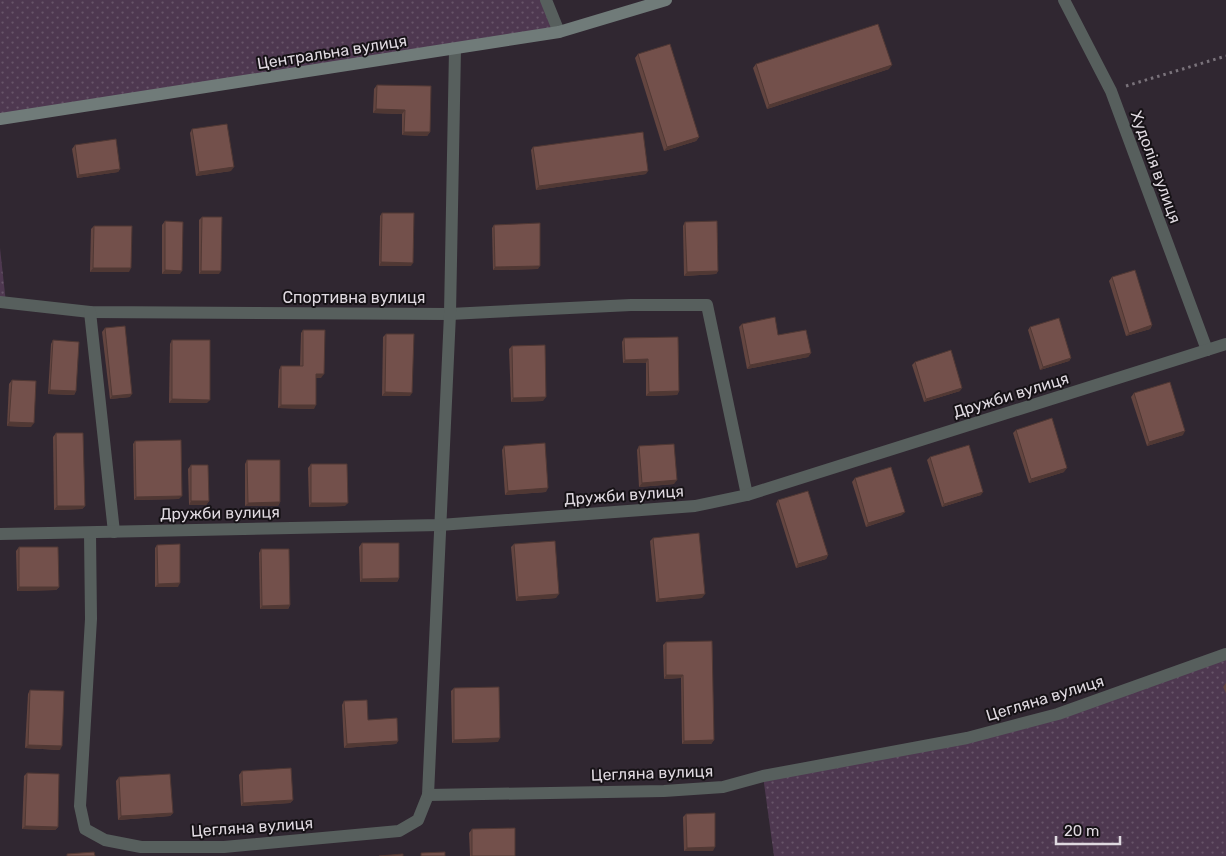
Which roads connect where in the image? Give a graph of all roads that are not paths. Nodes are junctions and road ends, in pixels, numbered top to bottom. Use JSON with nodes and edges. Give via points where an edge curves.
{"nodes":[{"id":1,"x":546,"y":0,"type":"edge"},
{"id":2,"x":666,"y":0,"type":"edge"},
{"id":3,"x":1064,"y":0,"type":"edge"},
{"id":4,"x":558,"y":32,"type":"junction"},
{"id":5,"x":455,"y":50,"type":"junction"},
{"id":6,"x":0,"y":119,"type":"edge"},
{"id":7,"x":0,"y":302,"type":"edge"},
{"id":8,"x":90,"y":312,"type":"junction"},
{"id":9,"x":450,"y":314,"type":"junction"},
{"id":10,"x":1226,"y":344,"type":"edge"},
{"id":11,"x":1207,"y":350,"type":"junction"},
{"id":12,"x":747,"y":495,"type":"junction"},
{"id":13,"x":440,"y":525,"type":"junction"},
{"id":14,"x":114,"y":532,"type":"junction"},
{"id":15,"x":90,"y":533,"type":"junction"},
{"id":16,"x":0,"y":534,"type":"edge"},
{"id":17,"x":1226,"y":654,"type":"edge"},
{"id":18,"x":428,"y":795,"type":"junction"}],
"edges":[{"from":1,"to":4,"type":"street"},
{"from":2,"to":4,"type":"street","name":"Центральна вулиця"},
{"from":3,"to":11,"type":"street","name":"Худолія вулиця","via":[[1111,91]]},
{"from":4,"to":5,"type":"street","name":"Центральна вулиця"},
{"from":5,"to":6,"type":"street","name":"Центральна вулиця"},
{"from":5,"to":9,"type":"street"},
{"from":7,"to":8,"type":"street","name":"Спортивна вулиця"},
{"from":8,"to":9,"type":"street","name":"Спортивна вулиця"},
{"from":8,"to":14,"type":"street"},
{"from":9,"to":12,"type":"street","name":"Спортивна вулиця","via":[[631,305],[708,305]]},
{"from":9,"to":13,"type":"street"},
{"from":10,"to":11,"type":"street","name":"Дружби вулиця"},
{"from":11,"to":12,"type":"street","name":"Дружби вулиця"},
{"from":12,"to":13,"type":"street","name":"Дружби вулиця","via":[[695,506]]},
{"from":13,"to":14,"type":"street","name":"Дружби вулиця"},
{"from":13,"to":18,"type":"street"},
{"from":14,"to":15,"type":"street","name":"Дружби вулиця"},
{"from":15,"to":16,"type":"street","name":"Дружби вулиця"},
{"from":15,"to":18,"type":"street","name":"Цегляна вулиця","via":[[91,619],[80,806],[85,829],[105,840],[141,847],[224,847],[399,831],[418,820]]},
{"from":17,"to":18,"type":"street","name":"Цегляна вулиця","via":[[1058,714],[966,738],[723,786],[664,791]]}]}
